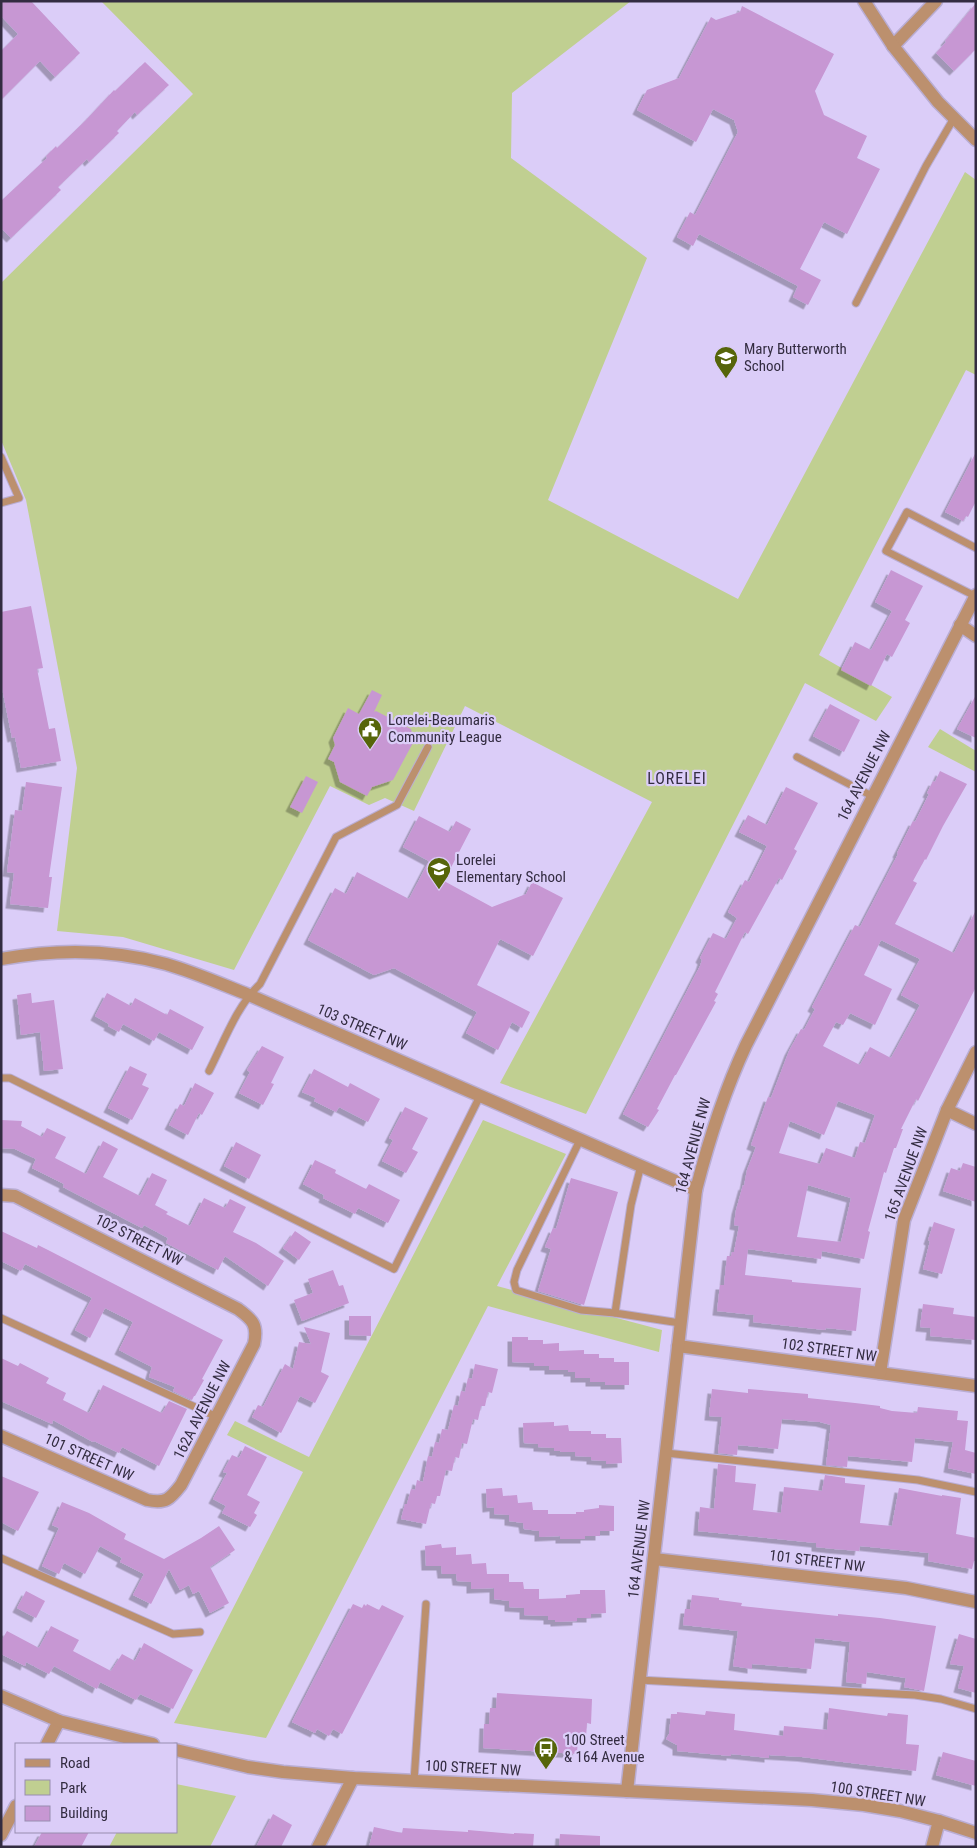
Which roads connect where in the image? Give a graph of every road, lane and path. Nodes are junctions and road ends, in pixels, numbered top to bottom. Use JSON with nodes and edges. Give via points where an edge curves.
{"nodes":[{"id":1,"x":864,"y":1,"type":"edge"},
{"id":2,"x":936,"y":1,"type":"edge"},
{"id":3,"x":893,"y":46,"type":"junction"},
{"id":4,"x":954,"y":118,"type":"junction"},
{"id":5,"x":976,"y":140,"type":"edge"},
{"id":6,"x":856,"y":302,"type":"dead end"},
{"id":7,"x":1,"y":456,"type":"edge"},
{"id":8,"x":1,"y":503,"type":"edge"},
{"id":9,"x":976,"y":548,"type":"edge"},
{"id":10,"x":975,"y":596,"type":"edge"},
{"id":11,"x":960,"y":625,"type":"junction"},
{"id":12,"x":976,"y":636,"type":"edge"},
{"id":13,"x":428,"y":747,"type":"dead end"},
{"id":14,"x":797,"y":757,"type":"dead end"},
{"id":15,"x":872,"y":796,"type":"junction"},
{"id":16,"x":1,"y":958,"type":"edge"},
{"id":17,"x":249,"y":995,"type":"junction"},
{"id":18,"x":976,"y":1052,"type":"edge"},
{"id":19,"x":209,"y":1071,"type":"dead end"},
{"id":20,"x":1,"y":1078,"type":"edge"},
{"id":21,"x":480,"y":1096,"type":"junction"},
{"id":22,"x":947,"y":1110,"type":"junction"},
{"id":23,"x":976,"y":1124,"type":"edge"},
{"id":24,"x":580,"y":1140,"type":"junction"},
{"id":25,"x":640,"y":1165,"type":"junction"},
{"id":26,"x":696,"y":1190,"type":"junction"},
{"id":27,"x":1,"y":1195,"type":"edge"},
{"id":28,"x":615,"y":1313,"type":"junction"},
{"id":29,"x":1,"y":1318,"type":"edge"},
{"id":30,"x":680,"y":1323,"type":"junction"},
{"id":31,"x":255,"y":1326,"type":"joint"},
{"id":32,"x":678,"y":1346,"type":"junction"},
{"id":33,"x":880,"y":1374,"type":"junction"},
{"id":34,"x":976,"y":1386,"type":"edge"},
{"id":35,"x":217,"y":1416,"type":"junction"},
{"id":36,"x":1,"y":1436,"type":"edge"},
{"id":37,"x":666,"y":1453,"type":"junction"},
{"id":38,"x":976,"y":1492,"type":"edge"},
{"id":39,"x":164,"y":1501,"type":"joint"},
{"id":40,"x":1,"y":1558,"type":"edge"},
{"id":41,"x":654,"y":1559,"type":"junction"},
{"id":42,"x":976,"y":1602,"type":"edge"},
{"id":43,"x":426,"y":1604,"type":"dead end"},
{"id":44,"x":200,"y":1632,"type":"dead end"},
{"id":45,"x":639,"y":1680,"type":"junction"},
{"id":46,"x":1,"y":1696,"type":"edge"},
{"id":47,"x":976,"y":1709,"type":"edge"},
{"id":48,"x":59,"y":1721,"type":"junction"},
{"id":49,"x":48,"y":1743,"type":"edge"},
{"id":50,"x":149,"y":1743,"type":"edge"},
{"id":51,"x":178,"y":1750,"type":"edge"},
{"id":52,"x":353,"y":1778,"type":"junction"},
{"id":53,"x":414,"y":1781,"type":"junction"},
{"id":54,"x":628,"y":1790,"type":"junction"},
{"id":55,"x":15,"y":1808,"type":"edge"},
{"id":56,"x":940,"y":1820,"type":"junction"},
{"id":57,"x":976,"y":1833,"type":"edge"},
{"id":58,"x":1,"y":1835,"type":"edge"},
{"id":59,"x":318,"y":1847,"type":"edge"},
{"id":60,"x":932,"y":1847,"type":"edge"}],
"edges":[{"from":1,"to":3,"type":"street"},
{"from":2,"to":3,"type":"street"},
{"from":3,"to":4,"type":"street"},
{"from":4,"to":5,"type":"street"},
{"from":4,"to":6,"type":"lane"},
{"from":7,"to":8,"type":"lane","via":[[19,498]]},
{"from":9,"to":10,"type":"lane","via":[[907,512],[886,550]]},
{"from":10,"to":11,"type":"street","name":"164 AVENUE NW"},
{"from":11,"to":12,"type":"street"},
{"from":11,"to":15,"type":"street","name":"164 AVENUE NW"},
{"from":13,"to":17,"type":"lane","via":[[397,806],[336,837],[260,984]]},
{"from":14,"to":15,"type":"lane"},
{"from":15,"to":26,"type":"street","name":"164 AVENUE NW","via":[[730,1078]]},
{"from":16,"to":17,"type":"street","name":"103 STREET NW","via":[[68,950],[142,958],[186,970]]},
{"from":17,"to":19,"type":"lane"},
{"from":17,"to":21,"type":"street","name":"103 STREET NW"},
{"from":18,"to":22,"type":"street","name":"165 AVENUE NW"},
{"from":20,"to":21,"type":"lane","via":[[10,1078],[394,1269]]},
{"from":21,"to":24,"type":"street","name":"103 STREET NW"},
{"from":22,"to":23,"type":"street"},
{"from":22,"to":33,"type":"street","name":"165 AVENUE NW","via":[[904,1220]]},
{"from":24,"to":25,"type":"street","name":"103 STREET NW"},
{"from":24,"to":28,"type":"lane","via":[[514,1282],[516,1290],[581,1310]]},
{"from":25,"to":26,"type":"street","name":"103 STREET NW"},
{"from":25,"to":28,"type":"lane"},
{"from":26,"to":30,"type":"street","name":"164 AVENUE NW"},
{"from":27,"to":31,"type":"street","name":"102 STREET NW","via":[[15,1196],[238,1309]]},
{"from":28,"to":30,"type":"lane"},
{"from":29,"to":35,"type":"lane"},
{"from":30,"to":32,"type":"street","name":"164 AVENUE NW"},
{"from":31,"to":35,"type":"street","name":"162A AVENUE NW","via":[[254,1344]]},
{"from":32,"to":33,"type":"street","name":"102 STREET NW"},
{"from":32,"to":37,"type":"street","name":"164 AVENUE NW"},
{"from":33,"to":34,"type":"street","name":"102 STREET NW"},
{"from":35,"to":39,"type":"street","name":"162A AVENUE NW","via":[[181,1485],[172,1497]]},
{"from":36,"to":39,"type":"street","name":"101 STREET NW","via":[[147,1500]]},
{"from":37,"to":38,"type":"lane","via":[[918,1480]]},
{"from":37,"to":41,"type":"street","name":"164 AVENUE NW"},
{"from":40,"to":44,"type":"lane","via":[[173,1634]]},
{"from":41,"to":42,"type":"street","name":"101 STREET NW","via":[[906,1588]]},
{"from":41,"to":45,"type":"street","name":"164 AVENUE NW"},
{"from":43,"to":53,"type":"lane"},
{"from":45,"to":47,"type":"lane","via":[[914,1695]]},
{"from":45,"to":54,"type":"street","name":"164 AVENUE NW"},
{"from":46,"to":48,"type":"street"},
{"from":48,"to":49,"type":"street"},
{"from":48,"to":50,"type":"street"},
{"from":51,"to":52,"type":"street","name":"100 STREET NW","via":[[283,1772]]},
{"from":52,"to":53,"type":"street","name":"100 STREET NW"},
{"from":52,"to":59,"type":"street"},
{"from":53,"to":54,"type":"street","name":"100 STREET NW"},
{"from":54,"to":56,"type":"street","name":"100 STREET NW","via":[[864,1805]]},
{"from":55,"to":58,"type":"street"},
{"from":56,"to":57,"type":"street","name":"100 STREET NW"},
{"from":56,"to":60,"type":"street"}]}
